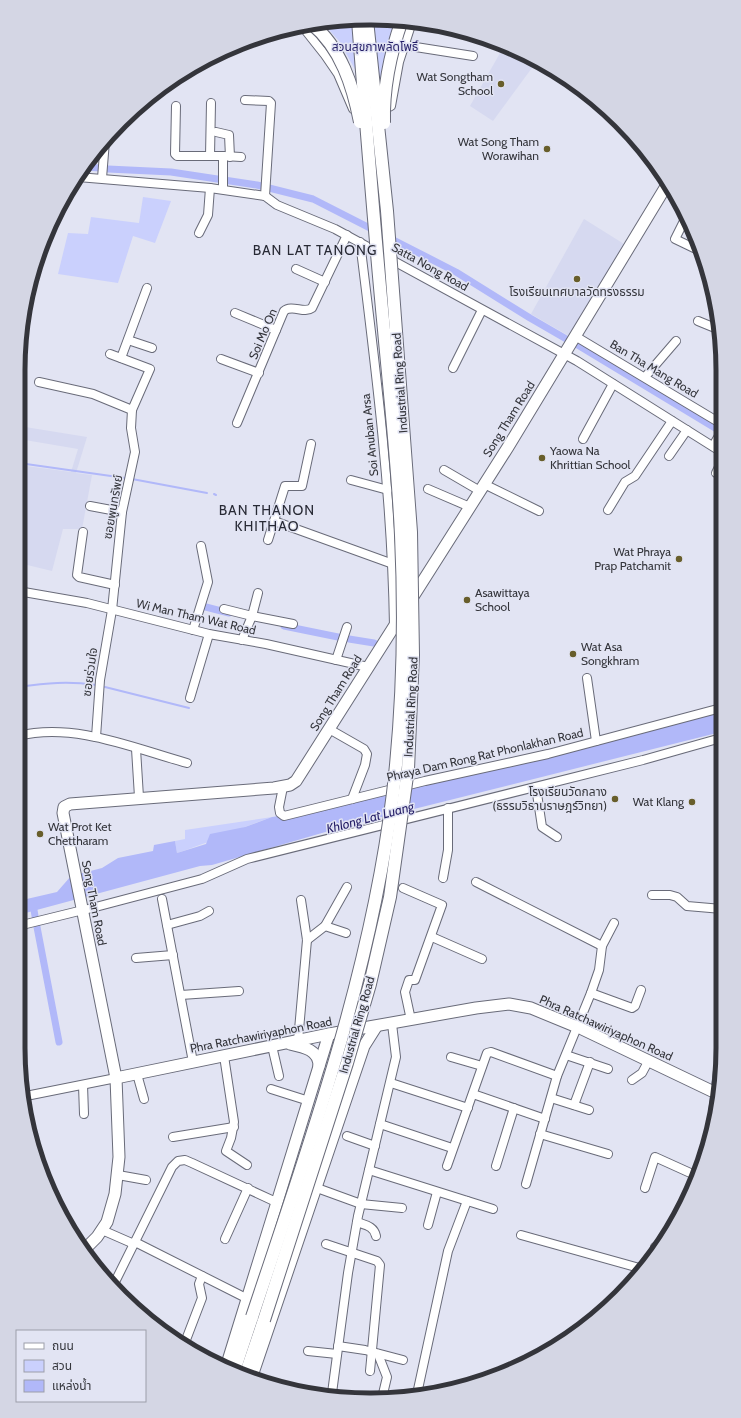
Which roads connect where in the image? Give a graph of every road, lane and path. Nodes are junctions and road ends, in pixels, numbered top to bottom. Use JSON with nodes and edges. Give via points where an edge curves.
{"nodes":[{"id":1,"x":368,"y":25,"type":"edge"},
{"id":2,"x":358,"y":26,"type":"edge"},
{"id":3,"x":400,"y":27,"type":"edge"},
{"id":4,"x":410,"y":27,"type":"edge"},
{"id":5,"x":317,"y":29,"type":"edge"},
{"id":6,"x":306,"y":31,"type":"edge"},
{"id":7,"x":403,"y":45,"type":"junction"},
{"id":8,"x":473,"y":56,"type":"dead end"},
{"id":9,"x":245,"y":100,"type":"dead end"},
{"id":10,"x":211,"y":103,"type":"dead end"},
{"id":11,"x":176,"y":106,"type":"dead end"},
{"id":12,"x":216,"y":132,"type":"dead end"},
{"id":13,"x":104,"y":151,"type":"edge"},
{"id":14,"x":210,"y":156,"type":"junction"},
{"id":15,"x":227,"y":157,"type":"junction"},
{"id":16,"x":241,"y":157,"type":"dead end"},
{"id":17,"x":84,"y":177,"type":"edge"},
{"id":18,"x":102,"y":178,"type":"junction"},
{"id":19,"x":223,"y":187,"type":"junction"},
{"id":20,"x":210,"y":188,"type":"junction"},
{"id":21,"x":664,"y":189,"type":"edge"},
{"id":22,"x":265,"y":194,"type":"junction"},
{"id":23,"x":373,"y":212,"type":"junction"},
{"id":24,"x":387,"y":212,"type":"junction"},
{"id":25,"x":683,"y":224,"type":"edge"},
{"id":26,"x":199,"y":234,"type":"dead end"},
{"id":27,"x":347,"y":235,"type":"junction"},
{"id":28,"x":360,"y":242,"type":"junction"},
{"id":29,"x":694,"y":248,"type":"edge"},
{"id":30,"x":296,"y":269,"type":"dead end"},
{"id":31,"x":325,"y":282,"type":"junction"},
{"id":32,"x":147,"y":288,"type":"dead end"},
{"id":33,"x":482,"y":310,"type":"junction"},
{"id":34,"x":235,"y":313,"type":"dead end"},
{"id":35,"x":698,"y":321,"type":"dead end"},
{"id":36,"x":713,"y":327,"type":"edge"},
{"id":37,"x":276,"y":330,"type":"junction"},
{"id":38,"x":575,"y":336,"type":"junction"},
{"id":39,"x":128,"y":340,"type":"junction"},
{"id":40,"x":676,"y":341,"type":"dead end"},
{"id":41,"x":152,"y":348,"type":"dead end"},
{"id":42,"x":110,"y":354,"type":"dead end"},
{"id":43,"x":564,"y":354,"type":"junction"},
{"id":44,"x":121,"y":358,"type":"junction"},
{"id":45,"x":221,"y":359,"type":"dead end"},
{"id":46,"x":453,"y":368,"type":"dead end"},
{"id":47,"x":259,"y":374,"type":"junction"},
{"id":48,"x":645,"y":378,"type":"junction"},
{"id":49,"x":39,"y":382,"type":"dead end"},
{"id":50,"x":614,"y":384,"type":"junction"},
{"id":51,"x":132,"y":410,"type":"junction"},
{"id":52,"x":672,"y":421,"type":"junction"},
{"id":53,"x":716,"y":421,"type":"edge"},
{"id":54,"x":237,"y":423,"type":"dead end"},
{"id":55,"x":687,"y":430,"type":"junction"},
{"id":56,"x":583,"y":439,"type":"dead end"},
{"id":57,"x":311,"y":444,"type":"dead end"},
{"id":58,"x":716,"y":448,"type":"edge"},
{"id":59,"x":669,"y":456,"type":"dead end"},
{"id":60,"x":444,"y":470,"type":"dead end"},
{"id":61,"x":351,"y":480,"type":"dead end"},
{"id":62,"x":482,"y":487,"type":"junction"},
{"id":63,"x":428,"y":489,"type":"dead end"},
{"id":64,"x":388,"y":490,"type":"junction"},
{"id":65,"x":90,"y":506,"type":"dead end"},
{"id":66,"x":470,"y":507,"type":"junction"},
{"id":67,"x":608,"y":510,"type":"dead end"},
{"id":68,"x":539,"y":511,"type":"dead end"},
{"id":69,"x":122,"y":512,"type":"junction"},
{"id":70,"x":274,"y":521,"type":"junction"},
{"id":71,"x":83,"y":532,"type":"dead end"},
{"id":72,"x":268,"y":540,"type":"dead end"},
{"id":73,"x":201,"y":546,"type":"dead end"},
{"id":74,"x":393,"y":564,"type":"junction"},
{"id":75,"x":115,"y":585,"type":"junction"},
{"id":76,"x":25,"y":591,"type":"edge"},
{"id":77,"x":258,"y":593,"type":"dead end"},
{"id":78,"x":224,"y":609,"type":"dead end"},
{"id":79,"x":112,"y":610,"type":"junction"},
{"id":80,"x":252,"y":616,"type":"junction"},
{"id":81,"x":293,"y":624,"type":"dead end"},
{"id":82,"x":394,"y":626,"type":"junction"},
{"id":83,"x":347,"y":627,"type":"dead end"},
{"id":84,"x":193,"y":630,"type":"junction"},
{"id":85,"x":209,"y":634,"type":"junction"},
{"id":86,"x":242,"y":640,"type":"junction"},
{"id":87,"x":336,"y":660,"type":"junction"},
{"id":88,"x":368,"y":667,"type":"junction"},
{"id":89,"x":586,"y":678,"type":"dead end"},
{"id":90,"x":190,"y":698,"type":"dead end"},
{"id":91,"x":716,"y":709,"type":"edge"},
{"id":92,"x":329,"y":729,"type":"junction"},
{"id":93,"x":25,"y":735,"type":"edge"},
{"id":94,"x":96,"y":737,"type":"junction"},
{"id":95,"x":716,"y":739,"type":"edge"},
{"id":96,"x":596,"y":741,"type":"junction"},
{"id":97,"x":136,"y":749,"type":"junction"},
{"id":98,"x":187,"y":763,"type":"dead end"},
{"id":99,"x":284,"y":787,"type":"junction"},
{"id":100,"x":536,"y":787,"type":"junction"},
{"id":101,"x":140,"y":797,"type":"junction"},
{"id":102,"x":352,"y":799,"type":"junction"},
{"id":103,"x":448,"y":808,"type":"junction"},
{"id":104,"x":558,"y":837,"type":"dead end"},
{"id":105,"x":443,"y":878,"type":"dead end"},
{"id":106,"x":476,"y":882,"type":"dead end"},
{"id":107,"x":347,"y":887,"type":"dead end"},
{"id":108,"x":403,"y":888,"type":"dead end"},
{"id":109,"x":652,"y":895,"type":"dead end"},
{"id":110,"x":162,"y":899,"type":"dead end"},
{"id":111,"x":301,"y":900,"type":"dead end"},
{"id":112,"x":716,"y":908,"type":"edge"},
{"id":113,"x":83,"y":909,"type":"junction"},
{"id":114,"x":209,"y":911,"type":"dead end"},
{"id":115,"x":614,"y":923,"type":"dead end"},
{"id":116,"x":25,"y":924,"type":"edge"},
{"id":117,"x":167,"y":924,"type":"junction"},
{"id":118,"x":325,"y":926,"type":"junction"},
{"id":119,"x":346,"y":933,"type":"dead end"},
{"id":120,"x":432,"y":937,"type":"junction"},
{"id":121,"x":307,"y":940,"type":"junction"},
{"id":122,"x":602,"y":946,"type":"junction"},
{"id":123,"x":173,"y":955,"type":"junction"},
{"id":124,"x":136,"y":958,"type":"dead end"},
{"id":125,"x":482,"y":959,"type":"dead end"},
{"id":126,"x":641,"y":990,"type":"dead end"},
{"id":127,"x":239,"y":991,"type":"dead end"},
{"id":128,"x":591,"y":993,"type":"junction"},
{"id":129,"x":181,"y":995,"type":"junction"},
{"id":130,"x":411,"y":1020,"type":"junction"},
{"id":131,"x":392,"y":1024,"type":"junction"},
{"id":132,"x":376,"y":1027,"type":"junction"},
{"id":133,"x":578,"y":1027,"type":"junction"},
{"id":134,"x":329,"y":1034,"type":"junction"},
{"id":135,"x":298,"y":1041,"type":"junction"},
{"id":136,"x":287,"y":1043,"type":"junction"},
{"id":137,"x":272,"y":1046,"type":"junction"},
{"id":138,"x":324,"y":1052,"type":"junction"},
{"id":139,"x":566,"y":1055,"type":"junction"},
{"id":140,"x":224,"y":1056,"type":"junction"},
{"id":141,"x":451,"y":1056,"type":"dead end"},
{"id":142,"x":649,"y":1060,"type":"junction"},
{"id":143,"x":193,"y":1062,"type":"junction"},
{"id":144,"x":590,"y":1062,"type":"junction"},
{"id":145,"x":482,"y":1066,"type":"junction"},
{"id":146,"x":319,"y":1067,"type":"junction"},
{"id":147,"x":608,"y":1069,"type":"dead end"},
{"id":148,"x":137,"y":1074,"type":"junction"},
{"id":149,"x":279,"y":1076,"type":"dead end"},
{"id":150,"x":558,"y":1076,"type":"junction"},
{"id":151,"x":116,"y":1078,"type":"junction"},
{"id":152,"x":632,"y":1080,"type":"dead end"},
{"id":153,"x":352,"y":1082,"type":"junction"},
{"id":154,"x":390,"y":1083,"type":"junction"},
{"id":155,"x":83,"y":1085,"type":"junction"},
{"id":156,"x":271,"y":1088,"type":"dead end"},
{"id":157,"x":713,"y":1092,"type":"edge"},
{"id":158,"x":473,"y":1094,"type":"junction"},
{"id":159,"x":28,"y":1096,"type":"edge"},
{"id":160,"x":551,"y":1098,"type":"junction"},
{"id":161,"x":144,"y":1099,"type":"dead end"},
{"id":162,"x":308,"y":1101,"type":"junction"},
{"id":163,"x":574,"y":1105,"type":"junction"},
{"id":164,"x":468,"y":1108,"type":"junction"},
{"id":165,"x":514,"y":1108,"type":"junction"},
{"id":166,"x":589,"y":1110,"type":"dead end"},
{"id":167,"x":84,"y":1114,"type":"dead end"},
{"id":168,"x":545,"y":1119,"type":"junction"},
{"id":169,"x":380,"y":1124,"type":"junction"},
{"id":170,"x":234,"y":1127,"type":"junction"},
{"id":171,"x":540,"y":1134,"type":"junction"},
{"id":172,"x":347,"y":1136,"type":"dead end"},
{"id":173,"x":173,"y":1137,"type":"dead end"},
{"id":174,"x":375,"y":1146,"type":"junction"},
{"id":175,"x":452,"y":1148,"type":"junction"},
{"id":176,"x":608,"y":1154,"type":"dead end"},
{"id":177,"x":248,"y":1164,"type":"dead end"},
{"id":178,"x":447,"y":1166,"type":"dead end"},
{"id":179,"x":496,"y":1166,"type":"dead end"},
{"id":180,"x":369,"y":1170,"type":"junction"},
{"id":181,"x":692,"y":1174,"type":"edge"},
{"id":182,"x":118,"y":1175,"type":"junction"},
{"id":183,"x":146,"y":1180,"type":"dead end"},
{"id":184,"x":526,"y":1184,"type":"dead end"},
{"id":185,"x":248,"y":1188,"type":"junction"},
{"id":186,"x":317,"y":1188,"type":"junction"},
{"id":187,"x":645,"y":1188,"type":"dead end"},
{"id":188,"x":437,"y":1192,"type":"junction"},
{"id":189,"x":467,"y":1201,"type":"junction"},
{"id":190,"x":276,"y":1202,"type":"junction"},
{"id":191,"x":361,"y":1204,"type":"junction"},
{"id":192,"x":402,"y":1208,"type":"dead end"},
{"id":193,"x":493,"y":1209,"type":"dead end"},
{"id":194,"x":357,"y":1222,"type":"junction"},
{"id":195,"x":428,"y":1225,"type":"dead end"},
{"id":196,"x":102,"y":1230,"type":"junction"},
{"id":197,"x":521,"y":1235,"type":"dead end"},
{"id":198,"x":376,"y":1236,"type":"dead end"},
{"id":199,"x":225,"y":1239,"type":"dead end"},
{"id":200,"x":135,"y":1243,"type":"junction"},
{"id":201,"x":326,"y":1244,"type":"dead end"},
{"id":202,"x":88,"y":1246,"type":"edge"},
{"id":203,"x":351,"y":1251,"type":"junction"},
{"id":204,"x":637,"y":1267,"type":"edge"},
{"id":205,"x":202,"y":1276,"type":"junction"},
{"id":206,"x":116,"y":1280,"type":"edge"},
{"id":207,"x":246,"y":1298,"type":"junction"},
{"id":208,"x":258,"y":1319,"type":"junction"},
{"id":209,"x":186,"y":1339,"type":"edge"},
{"id":210,"x":338,"y":1350,"type":"junction"},
{"id":211,"x":308,"y":1351,"type":"dead end"},
{"id":212,"x":375,"y":1353,"type":"junction"},
{"id":213,"x":403,"y":1360,"type":"dead end"},
{"id":214,"x":228,"y":1362,"type":"edge"},
{"id":215,"x":236,"y":1366,"type":"edge"},
{"id":216,"x":247,"y":1370,"type":"edge"},
{"id":217,"x":370,"y":1371,"type":"dead end"},
{"id":218,"x":253,"y":1373,"type":"edge"},
{"id":219,"x":418,"y":1390,"type":"edge"},
{"id":220,"x":332,"y":1391,"type":"edge"},
{"id":221,"x":383,"y":1392,"type":"edge"}],
"edges":[{"from":1,"to":24,"type":"main road","name":"Industrial Ring Road","bridge":true},
{"from":2,"to":23,"type":"main road","name":"Industrial Ring Road","bridge":true},
{"from":3,"to":24,"type":"main road","bridge":true,"via":[[390,59],[384,99]]},
{"from":4,"to":7,"type":"street"},
{"from":5,"to":23,"type":"main road","bridge":true,"via":[[329,42],[349,79],[360,121]]},
{"from":6,"to":7,"type":"street","via":[[338,74],[356,113],[378,113],[391,106]]},
{"from":7,"to":8,"type":"street"},
{"from":9,"to":22,"type":"street","via":[[271,103]]},
{"from":10,"to":14,"type":"street"},
{"from":11,"to":14,"type":"street","via":[[175,154]]},
{"from":12,"to":15,"type":"street","via":[[229,135]]},
{"from":13,"to":18,"type":"street"},
{"from":14,"to":15,"type":"street"},
{"from":15,"to":16,"type":"street"},
{"from":15,"to":19,"type":"street"},
{"from":17,"to":18,"type":"street","name":"Satta Nong Road"},
{"from":18,"to":20,"type":"street","name":"Satta Nong Road"},
{"from":19,"to":20,"type":"street","name":"Satta Nong Road"},
{"from":19,"to":22,"type":"street","name":"Satta Nong Road"},
{"from":20,"to":26,"type":"street","via":[[208,215]]},
{"from":21,"to":38,"type":"main road","name":"Song Tham Road"},
{"from":22,"to":27,"type":"street","name":"Satta Nong Road","via":[[277,205]]},
{"from":23,"to":208,"type":"main road","name":"Industrial Ring Road","bridge":true,"via":[[401,532],[402,662],[393,794],[368,938],[350,1013]]},
{"from":24,"to":208,"type":"main road","name":"Industrial Ring Road","bridge":true,"via":[[413,568],[413,655],[408,769],[390,898],[370,984],[347,1063]]},
{"from":25,"to":29,"type":"street","via":[[675,239]]},
{"from":27,"to":28,"type":"street","name":"Satta Nong Road"},
{"from":27,"to":31,"type":"street","name":"Soi Mo On"},
{"from":28,"to":33,"type":"street","name":"Satta Nong Road"},
{"from":28,"to":64,"type":"street","name":"Soi Anuban Arsa"},
{"from":30,"to":31,"type":"street"},
{"from":31,"to":37,"type":"street","name":"Soi Mo On","via":[[312,308],[307,311],[286,309]]},
{"from":32,"to":39,"type":"street"},
{"from":33,"to":43,"type":"street","name":"Satta Nong Road"},
{"from":33,"to":46,"type":"street"},
{"from":34,"to":37,"type":"street"},
{"from":35,"to":36,"type":"street"},
{"from":37,"to":47,"type":"street","name":"Soi Mo On"},
{"from":38,"to":43,"type":"main road","name":"Song Tham Road"},
{"from":38,"to":48,"type":"street","name":"Ban Tha Mang Road"},
{"from":39,"to":41,"type":"street"},
{"from":39,"to":44,"type":"street"},
{"from":40,"to":48,"type":"street"},
{"from":42,"to":44,"type":"street","name":"ซอยพูนทรัพย์"},
{"from":43,"to":50,"type":"street","name":"Satta Nong Road"},
{"from":43,"to":62,"type":"main road","name":"Song Tham Road"},
{"from":44,"to":51,"type":"street","name":"ซอยพูนทรัพย์","via":[[150,369]]},
{"from":45,"to":47,"type":"street"},
{"from":47,"to":54,"type":"street","name":"Soi Mo On"},
{"from":48,"to":53,"type":"street","name":"Ban Tha Mang Road"},
{"from":49,"to":51,"type":"street","via":[[94,394]]},
{"from":50,"to":52,"type":"street","name":"Satta Nong Road"},
{"from":50,"to":56,"type":"street"},
{"from":51,"to":69,"type":"street","name":"ซอยพูนทรัพย์","via":[[135,452]]},
{"from":52,"to":55,"type":"street","name":"Satta Nong Road"},
{"from":52,"to":67,"type":"street","via":[[635,476],[625,482]]},
{"from":55,"to":58,"type":"street","name":"Satta Nong Road"},
{"from":55,"to":59,"type":"street"},
{"from":57,"to":70,"type":"street","via":[[302,486],[285,485]]},
{"from":60,"to":62,"type":"street"},
{"from":61,"to":64,"type":"street"},
{"from":62,"to":66,"type":"main road","name":"Song Tham Road"},
{"from":62,"to":68,"type":"street"},
{"from":63,"to":66,"type":"street"},
{"from":64,"to":74,"type":"street","name":"Soi Anuban Arsa"},
{"from":65,"to":69,"type":"street"},
{"from":66,"to":82,"type":"main road","name":"Song Tham Road"},
{"from":69,"to":75,"type":"street","name":"ซอยพูนทรัพย์"},
{"from":70,"to":72,"type":"street"},
{"from":70,"to":74,"type":"street"},
{"from":71,"to":75,"type":"street","via":[[77,575]]},
{"from":73,"to":84,"type":"street","via":[[208,582]]},
{"from":74,"to":82,"type":"street","name":"Soi Anuban Arsa"},
{"from":75,"to":79,"type":"street","name":"ซอยพูนทรัพย์"},
{"from":76,"to":79,"type":"street","name":"Wi Man Tham Wat Road"},
{"from":77,"to":80,"type":"street"},
{"from":78,"to":80,"type":"street"},
{"from":79,"to":84,"type":"street","name":"Wi Man Tham Wat Road"},
{"from":79,"to":94,"type":"street","name":"ซอยร่วมใจ","via":[[100,680]]},
{"from":80,"to":81,"type":"street"},
{"from":80,"to":86,"type":"street"},
{"from":82,"to":88,"type":"main road","name":"Song Tham Road"},
{"from":83,"to":87,"type":"street"},
{"from":84,"to":85,"type":"street","name":"Wi Man Tham Wat Road"},
{"from":85,"to":86,"type":"street","name":"Wi Man Tham Wat Road"},
{"from":85,"to":90,"type":"street"},
{"from":86,"to":87,"type":"street","name":"Wi Man Tham Wat Road"},
{"from":87,"to":88,"type":"street","name":"Wi Man Tham Wat Road"},
{"from":88,"to":92,"type":"main road","name":"Song Tham Road"},
{"from":89,"to":96,"type":"street"},
{"from":91,"to":96,"type":"street","name":"Phraya Dam Rong Rat Phonlakhan Road"},
{"from":92,"to":99,"type":"main road","name":"Song Tham Road","via":[[296,781]]},
{"from":92,"to":102,"type":"street","via":[[364,749],[367,754]]},
{"from":93,"to":94,"type":"street","via":[[51,731]]},
{"from":94,"to":97,"type":"street"},
{"from":95,"to":100,"type":"street"},
{"from":96,"to":102,"type":"street","name":"Phraya Dam Rong Rat Phonlakhan Road"},
{"from":97,"to":98,"type":"street"},
{"from":97,"to":101,"type":"street"},
{"from":99,"to":101,"type":"main road","name":"Song Tham Road"},
{"from":99,"to":102,"type":"street","name":"Phraya Dam Rong Rat Phonlakhan Road","via":[[279,807],[280,813],[284,816]]},
{"from":100,"to":103,"type":"street"},
{"from":100,"to":104,"type":"street","via":[[542,828]]},
{"from":101,"to":113,"type":"main road","name":"Song Tham Road","via":[[70,804],[64,807],[63,814]]},
{"from":103,"to":105,"type":"street","via":[[448,850]]},
{"from":103,"to":113,"type":"street","via":[[247,859],[202,879]]},
{"from":106,"to":122,"type":"street"},
{"from":107,"to":118,"type":"street"},
{"from":108,"to":120,"type":"street","via":[[442,905]]},
{"from":109,"to":112,"type":"street","via":[[670,894],[687,906]]},
{"from":110,"to":117,"type":"street"},
{"from":111,"to":121,"type":"street"},
{"from":113,"to":116,"type":"street"},
{"from":113,"to":151,"type":"main road","name":"Song Tham Road"},
{"from":114,"to":117,"type":"street","via":[[200,916]]},
{"from":115,"to":122,"type":"street"},
{"from":117,"to":123,"type":"street"},
{"from":118,"to":119,"type":"street"},
{"from":118,"to":121,"type":"street"},
{"from":120,"to":125,"type":"street"},
{"from":120,"to":130,"type":"street","via":[[415,980],[409,980],[406,991]]},
{"from":121,"to":135,"type":"street"},
{"from":122,"to":128,"type":"street","via":[[599,970]]},
{"from":123,"to":124,"type":"street"},
{"from":123,"to":129,"type":"street"},
{"from":126,"to":128,"type":"street","via":[[632,1008]]},
{"from":127,"to":129,"type":"street"},
{"from":128,"to":133,"type":"street"},
{"from":129,"to":143,"type":"street"},
{"from":130,"to":131,"type":"main road","name":"Phra Ratchawiriyaphon Road"},
{"from":130,"to":133,"type":"main road","name":"Phra Ratchawiriyaphon Road","via":[[509,1004],[531,1008]]},
{"from":131,"to":132,"type":"main road","name":"Phra Ratchawiriyaphon Road"},
{"from":131,"to":154,"type":"street","via":[[396,1057]]},
{"from":132,"to":134,"type":"main road","name":"Phra Ratchawiriyaphon Road"},
{"from":132,"to":153,"type":"main road","name":"Industrial Ring Road","via":[[364,1046]]},
{"from":133,"to":139,"type":"street"},
{"from":133,"to":142,"type":"main road","name":"Phra Ratchawiriyaphon Road"},
{"from":134,"to":135,"type":"main road","name":"Phra Ratchawiriyaphon Road"},
{"from":134,"to":138,"type":"main road","name":"Industrial Ring Road"},
{"from":135,"to":136,"type":"main road","name":"Phra Ratchawiriyaphon Road"},
{"from":136,"to":137,"type":"main road","name":"Phra Ratchawiriyaphon Road"},
{"from":136,"to":146,"type":"main road","via":[[309,1049],[316,1054]]},
{"from":137,"to":140,"type":"main road","name":"Phra Ratchawiriyaphon Road"},
{"from":137,"to":149,"type":"street"},
{"from":138,"to":146,"type":"main road","name":"Industrial Ring Road"},
{"from":138,"to":153,"type":"main road","via":[[332,1043],[343,1039],[355,1043],[359,1049],[359,1056]]},
{"from":139,"to":144,"type":"street"},
{"from":139,"to":150,"type":"street"},
{"from":140,"to":143,"type":"main road","name":"Phra Ratchawiriyaphon Road"},
{"from":140,"to":170,"type":"street"},
{"from":141,"to":145,"type":"street"},
{"from":142,"to":152,"type":"street","via":[[642,1073]]},
{"from":142,"to":157,"type":"main road","name":"Phra Ratchawiriyaphon Road"},
{"from":143,"to":148,"type":"main road","name":"Phra Ratchawiriyaphon Road"},
{"from":144,"to":147,"type":"street"},
{"from":144,"to":163,"type":"street"},
{"from":145,"to":150,"type":"street","via":[[488,1052]]},
{"from":145,"to":158,"type":"street"},
{"from":146,"to":162,"type":"main road","name":"Industrial Ring Road"},
{"from":148,"to":151,"type":"main road","name":"Phra Ratchawiriyaphon Road"},
{"from":148,"to":161,"type":"street"},
{"from":150,"to":160,"type":"street"},
{"from":151,"to":155,"type":"street"},
{"from":151,"to":182,"type":"main road"},
{"from":153,"to":186,"type":"main road","name":"Industrial Ring Road"},
{"from":154,"to":164,"type":"street"},
{"from":154,"to":169,"type":"street"},
{"from":155,"to":159,"type":"street"},
{"from":155,"to":167,"type":"street"},
{"from":156,"to":162,"type":"street"},
{"from":158,"to":164,"type":"street"},
{"from":158,"to":165,"type":"street"},
{"from":160,"to":163,"type":"street"},
{"from":160,"to":168,"type":"street"},
{"from":162,"to":190,"type":"main road","name":"Industrial Ring Road"},
{"from":163,"to":166,"type":"street"},
{"from":164,"to":175,"type":"street"},
{"from":165,"to":168,"type":"street"},
{"from":165,"to":179,"type":"street"},
{"from":168,"to":171,"type":"street"},
{"from":169,"to":174,"type":"street"},
{"from":169,"to":175,"type":"street"},
{"from":170,"to":173,"type":"street"},
{"from":170,"to":177,"type":"street","via":[[226,1151]]},
{"from":171,"to":176,"type":"street"},
{"from":171,"to":184,"type":"street"},
{"from":172,"to":174,"type":"street"},
{"from":174,"to":180,"type":"street"},
{"from":175,"to":178,"type":"street"},
{"from":180,"to":188,"type":"street"},
{"from":180,"to":191,"type":"street"},
{"from":181,"to":187,"type":"street","via":[[655,1157]]},
{"from":182,"to":183,"type":"street"},
{"from":182,"to":196,"type":"main road","via":[[111,1213]]},
{"from":185,"to":190,"type":"street"},
{"from":185,"to":199,"type":"street"},
{"from":185,"to":200,"type":"street","via":[[185,1160],[178,1161],[172,1167]]},
{"from":186,"to":191,"type":"street"},
{"from":186,"to":218,"type":"main road","name":"Industrial Ring Road"},
{"from":188,"to":189,"type":"street"},
{"from":188,"to":195,"type":"street"},
{"from":189,"to":193,"type":"street"},
{"from":189,"to":219,"type":"street","via":[[448,1251]]},
{"from":190,"to":207,"type":"main road","name":"Industrial Ring Road"},
{"from":191,"to":192,"type":"street"},
{"from":191,"to":194,"type":"street"},
{"from":194,"to":198,"type":"street","via":[[370,1227]]},
{"from":194,"to":203,"type":"street"},
{"from":196,"to":200,"type":"street"},
{"from":196,"to":202,"type":"main road"},
{"from":197,"to":204,"type":"street"},
{"from":200,"to":205,"type":"street"},
{"from":200,"to":206,"type":"street"},
{"from":201,"to":203,"type":"street"},
{"from":203,"to":210,"type":"street"},
{"from":203,"to":212,"type":"street","via":[[377,1261],[380,1266]]},
{"from":205,"to":207,"type":"street"},
{"from":205,"to":209,"type":"street","via":[[199,1284],[202,1298]]},
{"from":207,"to":214,"type":"main road","name":"Industrial Ring Road"},
{"from":208,"to":215,"type":"main road","name":"Industrial Ring Road"},
{"from":208,"to":216,"type":"main road","name":"Industrial Ring Road"},
{"from":210,"to":211,"type":"street"},
{"from":210,"to":212,"type":"street"},
{"from":210,"to":220,"type":"street"},
{"from":212,"to":213,"type":"street"},
{"from":212,"to":217,"type":"street"},
{"from":212,"to":221,"type":"street","via":[[387,1378]]}]}
